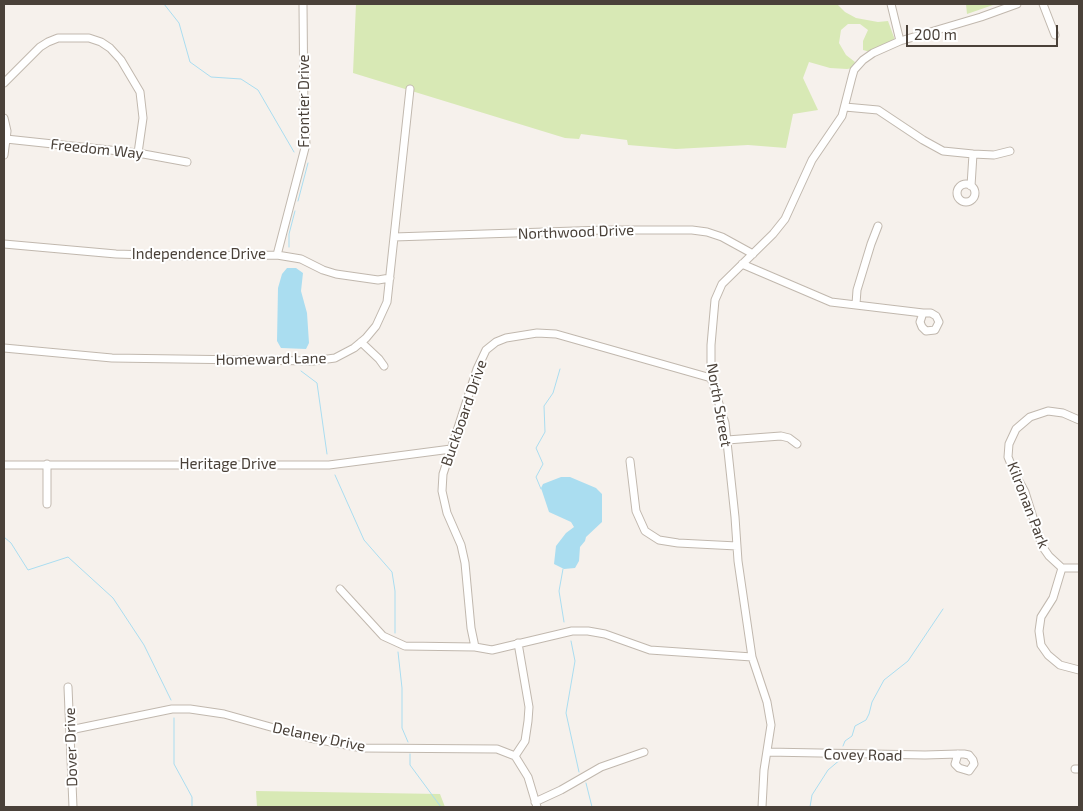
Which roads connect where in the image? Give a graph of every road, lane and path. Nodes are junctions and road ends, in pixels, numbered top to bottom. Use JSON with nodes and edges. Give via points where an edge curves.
{"nodes":[{"id":1,"x":303,"y":4,"type":"edge"},
{"id":2,"x":891,"y":4,"type":"edge"},
{"id":3,"x":1017,"y":4,"type":"edge"},
{"id":4,"x":1043,"y":4,"type":"edge"},
{"id":5,"x":1055,"y":35,"type":"dead end"},
{"id":6,"x":900,"y":41,"type":"junction"},
{"id":7,"x":4,"y":83,"type":"edge"},
{"id":8,"x":410,"y":89,"type":"dead end"},
{"id":9,"x":845,"y":107,"type":"junction"},
{"id":10,"x":4,"y":118,"type":"edge"},
{"id":11,"x":6,"y":139,"type":"junction"},
{"id":12,"x":1010,"y":151,"type":"dead end"},
{"id":13,"x":138,"y":153,"type":"junction"},
{"id":14,"x":972,"y":154,"type":"junction"},
{"id":15,"x":4,"y":155,"type":"edge"},
{"id":16,"x":187,"y":162,"type":"dead end"},
{"id":17,"x":971,"y":186,"type":"dead end"},
{"id":18,"x":878,"y":226,"type":"dead end"},
{"id":19,"x":394,"y":237,"type":"junction"},
{"id":20,"x":4,"y":244,"type":"edge"},
{"id":21,"x":753,"y":254,"type":"junction"},
{"id":22,"x":278,"y":255,"type":"junction"},
{"id":23,"x":742,"y":264,"type":"junction"},
{"id":24,"x":390,"y":278,"type":"junction"},
{"id":25,"x":856,"y":304,"type":"junction"},
{"id":26,"x":923,"y":313,"type":"dead end"},
{"id":27,"x":361,"y":342,"type":"junction"},
{"id":28,"x":4,"y":348,"type":"edge"},
{"id":29,"x":384,"y":366,"type":"dead end"},
{"id":30,"x":711,"y":378,"type":"junction"},
{"id":31,"x":1079,"y":420,"type":"edge"},
{"id":32,"x":726,"y":440,"type":"junction"},
{"id":33,"x":797,"y":444,"type":"dead end"},
{"id":34,"x":451,"y":448,"type":"junction"},
{"id":35,"x":630,"y":461,"type":"dead end"},
{"id":36,"x":47,"y":464,"type":"junction"},
{"id":37,"x":4,"y":465,"type":"edge"},
{"id":38,"x":47,"y":504,"type":"dead end"},
{"id":39,"x":737,"y":546,"type":"junction"},
{"id":40,"x":1062,"y":568,"type":"junction"},
{"id":41,"x":1079,"y":568,"type":"edge"},
{"id":42,"x":340,"y":589,"type":"dead end"},
{"id":43,"x":518,"y":643,"type":"junction"},
{"id":44,"x":475,"y":647,"type":"junction"},
{"id":45,"x":752,"y":657,"type":"junction"},
{"id":46,"x":1079,"y":670,"type":"edge"},
{"id":47,"x":68,"y":687,"type":"dead end"},
{"id":48,"x":70,"y":730,"type":"junction"},
{"id":49,"x":644,"y":752,"type":"dead end"},
{"id":50,"x":767,"y":752,"type":"junction"},
{"id":51,"x":958,"y":754,"type":"dead end"},
{"id":52,"x":516,"y":756,"type":"junction"},
{"id":53,"x":536,"y":804,"type":"edge"},
{"id":54,"x":73,"y":807,"type":"edge"},
{"id":55,"x":762,"y":807,"type":"edge"}],
"edges":[{"from":1,"to":22,"type":"street","name":"Frontier Drive","via":[[306,144]]},
{"from":2,"to":6,"type":"street"},
{"from":3,"to":6,"type":"street","name":"North Street"},
{"from":4,"to":5,"type":"street"},
{"from":6,"to":9,"type":"street","name":"North Street","via":[[873,53],[854,70]]},
{"from":7,"to":13,"type":"street","via":[[48,42],[58,38],[89,38],[101,42],[121,60],[140,92],[143,118]]},
{"from":8,"to":19,"type":"street","name":"Homeward Lane"},
{"from":9,"to":14,"type":"street","via":[[878,110],[943,151]]},
{"from":9,"to":21,"type":"street","name":"North Street","via":[[836,127],[804,175],[784,219]]},
{"from":10,"to":11,"type":"street"},
{"from":11,"to":13,"type":"street","name":"Freedom Way"},
{"from":11,"to":15,"type":"street"},
{"from":12,"to":14,"type":"street","via":[[998,155]]},
{"from":13,"to":16,"type":"street","name":"Freedom Way"},
{"from":14,"to":17,"type":"street"},
{"from":18,"to":25,"type":"street","via":[[857,290]]},
{"from":19,"to":21,"type":"street","name":"Northwood Drive","via":[[692,230],[722,237]]},
{"from":19,"to":24,"type":"street","name":"Homeward Lane"},
{"from":20,"to":22,"type":"street","name":"Independence Drive","via":[[116,254]]},
{"from":21,"to":23,"type":"street","name":"North Street"},
{"from":22,"to":24,"type":"street","name":"Independence Drive","via":[[301,259],[336,274],[378,280]]},
{"from":23,"to":25,"type":"street","via":[[821,299]]},
{"from":23,"to":30,"type":"street","name":"North Street","via":[[722,284],[715,300]]},
{"from":24,"to":27,"type":"street","name":"Homeward Lane","via":[[388,302],[382,316]]},
{"from":25,"to":26,"type":"street"},
{"from":27,"to":28,"type":"street","name":"Homeward Lane","via":[[338,356],[312,361],[112,358]]},
{"from":27,"to":29,"type":"street"},
{"from":30,"to":32,"type":"street","name":"North Street","via":[[723,414]]},
{"from":30,"to":34,"type":"street","name":"Buckboard Drive","via":[[556,334],[537,333],[506,338],[489,347],[480,360]]},
{"from":31,"to":40,"type":"street","name":"Kilronan Park","via":[[1048,411],[1030,417],[1016,429],[1009,444],[1008,457],[1026,492],[1042,546]]},
{"from":32,"to":33,"type":"street","via":[[781,436]]},
{"from":32,"to":39,"type":"street","name":"North Street"},
{"from":34,"to":36,"type":"street","name":"Heritage Drive","via":[[330,465]]},
{"from":34,"to":44,"type":"street","name":"Buckboard Drive","via":[[443,474],[442,491],[465,563]]},
{"from":35,"to":39,"type":"street","via":[[636,511],[645,531],[659,540]]},
{"from":36,"to":37,"type":"street","name":"Heritage Drive"},
{"from":36,"to":38,"type":"street"},
{"from":39,"to":45,"type":"street","name":"North Street"},
{"from":40,"to":41,"type":"street"},
{"from":40,"to":46,"type":"street","via":[[1053,598],[1041,617],[1041,645],[1060,665]]},
{"from":42,"to":44,"type":"street","via":[[363,616],[393,642],[405,646]]},
{"from":43,"to":44,"type":"street","via":[[492,650]]},
{"from":43,"to":45,"type":"street","via":[[572,631],[588,631],[650,650]]},
{"from":43,"to":52,"type":"street","via":[[528,721],[525,741]]},
{"from":45,"to":50,"type":"street","name":"North Street","via":[[771,725]]},
{"from":47,"to":48,"type":"street","name":"Dover Drive"},
{"from":48,"to":52,"type":"street","name":"Delaney Drive","via":[[172,709],[190,709],[224,714],[310,738],[362,748],[497,749]]},
{"from":48,"to":54,"type":"street","name":"Dover Drive"},
{"from":49,"to":53,"type":"street","via":[[601,767]]},
{"from":50,"to":51,"type":"street","name":"Covey Road"},
{"from":50,"to":55,"type":"street","name":"North Street"},
{"from":52,"to":53,"type":"street","via":[[528,777]]}]}
